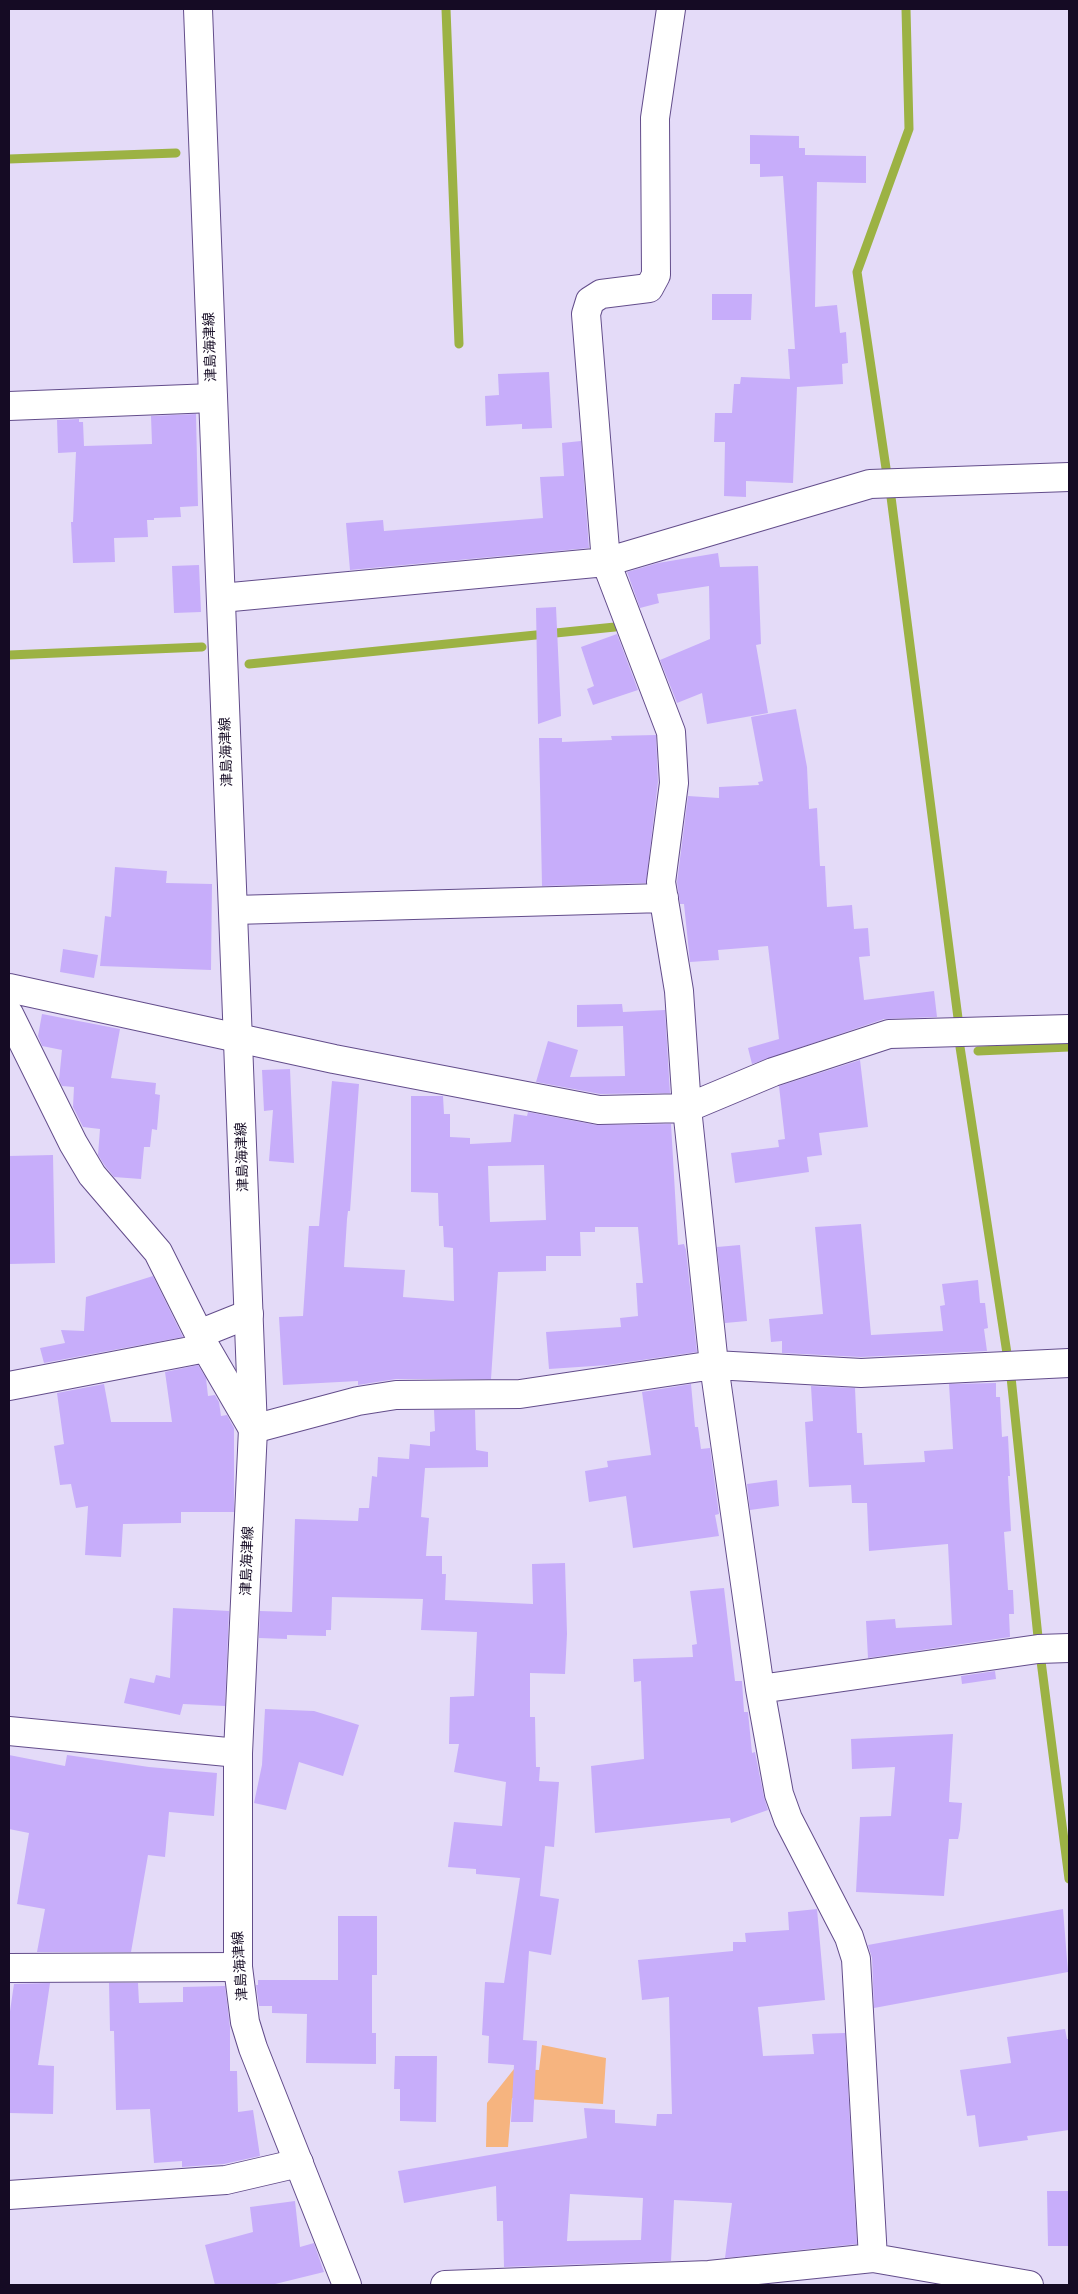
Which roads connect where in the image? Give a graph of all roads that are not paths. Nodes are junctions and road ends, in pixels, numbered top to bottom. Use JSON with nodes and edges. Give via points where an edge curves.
{"nodes":[{"id":1,"x":198,"y":9,"type":"edge"},
{"id":2,"x":671,"y":9,"type":"edge"},
{"id":3,"x":213,"y":398,"type":"junction"},
{"id":4,"x":9,"y":406,"type":"edge"},
{"id":5,"x":1069,"y":477,"type":"edge"},
{"id":6,"x":606,"y":562,"type":"junction"},
{"id":7,"x":221,"y":598,"type":"junction"},
{"id":8,"x":664,"y":898,"type":"junction"},
{"id":9,"x":234,"y":910,"type":"junction"},
{"id":10,"x":9,"y":988,"type":"edge"},
{"id":11,"x":9,"y":1014,"type":"edge"},
{"id":12,"x":1069,"y":1029,"type":"edge"},
{"id":13,"x":239,"y":1039,"type":"junction"},
{"id":14,"x":686,"y":1108,"type":"junction"},
{"id":15,"x":249,"y":1314,"type":"junction"},
{"id":16,"x":203,"y":1341,"type":"junction"},
{"id":17,"x":1069,"y":1363,"type":"edge"},
{"id":18,"x":714,"y":1365,"type":"junction"},
{"id":19,"x":9,"y":1386,"type":"edge"},
{"id":20,"x":253,"y":1429,"type":"junction"},
{"id":21,"x":1069,"y":1648,"type":"edge"},
{"id":22,"x":760,"y":1689,"type":"junction"},
{"id":23,"x":9,"y":1731,"type":"edge"},
{"id":24,"x":238,"y":1753,"type":"junction"},
{"id":25,"x":238,"y":1967,"type":"junction"},
{"id":26,"x":9,"y":1968,"type":"edge"},
{"id":27,"x":299,"y":2163,"type":"junction"},
{"id":28,"x":9,"y":2195,"type":"edge"},
{"id":29,"x":873,"y":2258,"type":"junction"},
{"id":30,"x":709,"y":2280,"type":"edge"},
{"id":31,"x":347,"y":2285,"type":"edge"},
{"id":32,"x":445,"y":2285,"type":"edge"},
{"id":33,"x":1029,"y":2285,"type":"edge"}],
"edges":[{"from":1,"to":3,"type":"street","name":"津島海津線"},
{"from":2,"to":6,"type":"street","via":[[655,118],[656,275],[649,288],[601,294],[590,301],[586,314]]},
{"from":3,"to":4,"type":"street"},
{"from":3,"to":7,"type":"street","name":"津島海津線"},
{"from":5,"to":6,"type":"street","via":[[870,484]]},
{"from":6,"to":7,"type":"street"},
{"from":6,"to":8,"type":"street","via":[[671,732],[674,783],[661,882]]},
{"from":7,"to":9,"type":"street","name":"津島海津線"},
{"from":8,"to":9,"type":"street"},
{"from":8,"to":14,"type":"street","via":[[679,991]]},
{"from":9,"to":13,"type":"street","name":"津島海津線"},
{"from":10,"to":13,"type":"street"},
{"from":11,"to":16,"type":"street","via":[[72,1143],[92,1175],[158,1252]]},
{"from":12,"to":14,"type":"street","via":[[889,1034],[773,1072]]},
{"from":13,"to":14,"type":"street","via":[[599,1110]]},
{"from":13,"to":15,"type":"street","name":"津島海津線"},
{"from":14,"to":18,"type":"street"},
{"from":15,"to":16,"type":"street"},
{"from":15,"to":20,"type":"street","name":"津島海津線"},
{"from":16,"to":19,"type":"street"},
{"from":16,"to":20,"type":"street"},
{"from":17,"to":18,"type":"street","via":[[861,1372]]},
{"from":18,"to":20,"type":"street","via":[[520,1394],[396,1395],[358,1401]]},
{"from":18,"to":22,"type":"street"},
{"from":20,"to":24,"type":"street","name":"津島海津線"},
{"from":21,"to":22,"type":"street","via":[[1038,1649]]},
{"from":22,"to":29,"type":"street","via":[[779,1794],[788,1819],[849,1937],[856,1959]]},
{"from":23,"to":24,"type":"street"},
{"from":24,"to":25,"type":"street","name":"津島海津線"},
{"from":25,"to":26,"type":"street"},
{"from":25,"to":27,"type":"street","name":"津島海津線","via":[[245,2022]]},
{"from":27,"to":28,"type":"street","via":[[226,2180]]},
{"from":27,"to":31,"type":"street","name":"津島海津線"},
{"from":29,"to":30,"type":"street"},
{"from":29,"to":33,"type":"street"},
{"from":30,"to":32,"type":"street"}]}
